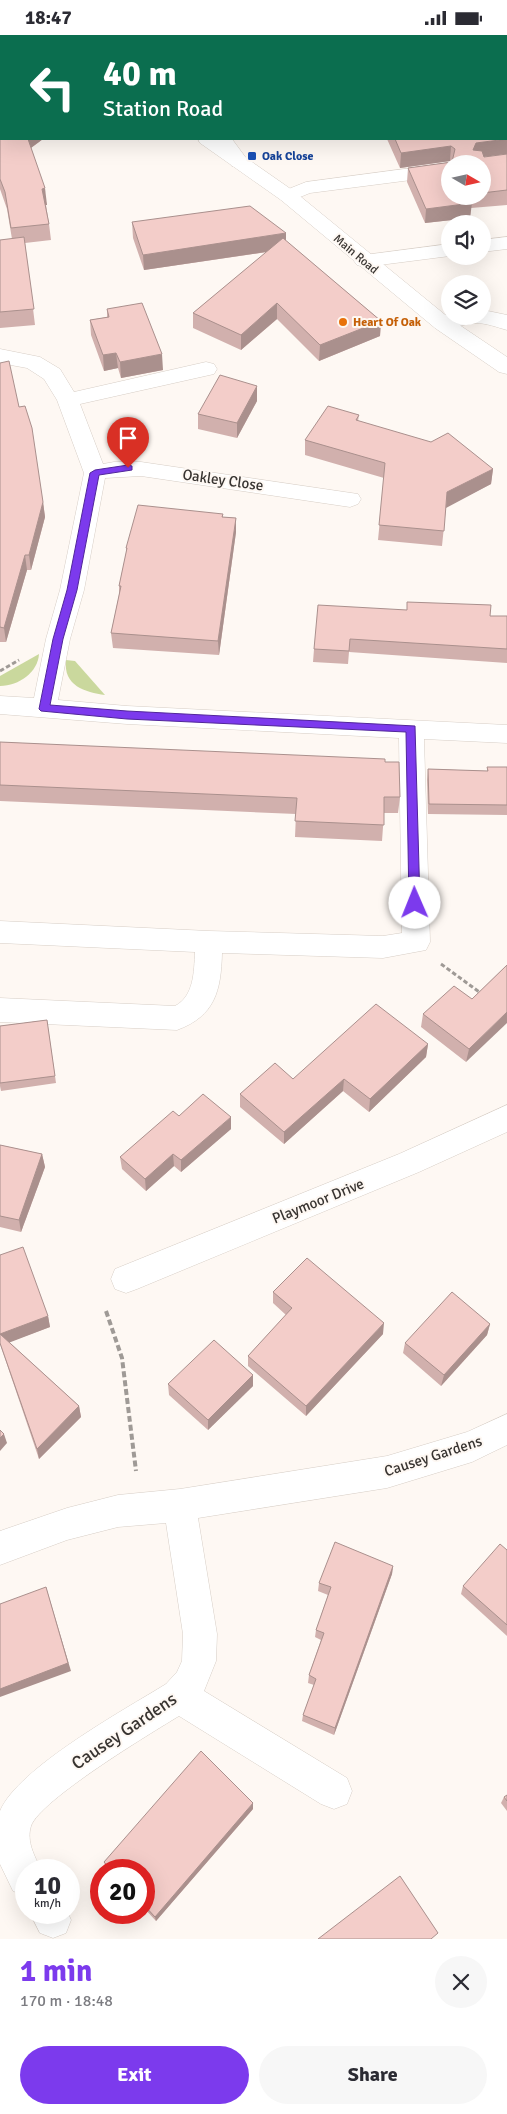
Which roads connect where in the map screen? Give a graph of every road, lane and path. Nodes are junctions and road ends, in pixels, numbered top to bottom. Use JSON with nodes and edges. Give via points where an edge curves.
{"nodes":[{"id":1,"x":208,"y":140,"type":"edge"},
{"id":2,"x":224,"y":140,"type":"edge"},
{"id":3,"x":239,"y":162,"type":"junction"},
{"id":4,"x":441,"y":170,"type":"edge"},
{"id":5,"x":288,"y":196,"type":"junction"},
{"id":6,"x":507,"y":243,"type":"edge"},
{"id":7,"x":491,"y":245,"type":"edge"},
{"id":8,"x":441,"y":251,"type":"edge"},
{"id":9,"x":364,"y":261,"type":"junction"},
{"id":10,"x":491,"y":317,"type":"edge"},
{"id":11,"x":441,"y":322,"type":"edge"},
{"id":12,"x":507,"y":323,"type":"edge"},
{"id":13,"x":445,"y":325,"type":"edge"},
{"id":14,"x":0,"y":356,"type":"edge"},
{"id":15,"x":507,"y":367,"type":"edge"},
{"id":16,"x":206,"y":369,"type":"dead end"},
{"id":17,"x":68,"y":400,"type":"junction"},
{"id":18,"x":95,"y":473,"type":"junction"},
{"id":19,"x":350,"y":499,"type":"dead end"},
{"id":20,"x":0,"y":705,"type":"edge"},
{"id":21,"x":44,"y":709,"type":"junction"},
{"id":22,"x":411,"y":728,"type":"junction"},
{"id":23,"x":507,"y":734,"type":"edge"},
{"id":24,"x":0,"y":932,"type":"edge"},
{"id":25,"x":209,"y":942,"type":"junction"},
{"id":26,"x":416,"y":942,"type":"junction"},
{"id":27,"x":484,"y":995,"type":"edge"},
{"id":28,"x":0,"y":1010,"type":"edge"},
{"id":29,"x":507,"y":1118,"type":"edge"},
{"id":30,"x":126,"y":1279,"type":"joint"},
{"id":31,"x":507,"y":1429,"type":"edge"},
{"id":32,"x":180,"y":1505,"type":"junction"},
{"id":33,"x":142,"y":1509,"type":"junction"},
{"id":34,"x":0,"y":1548,"type":"edge"},
{"id":35,"x":178,"y":1696,"type":"junction"},
{"id":36,"x":334,"y":1791,"type":"dead end"},
{"id":37,"x":15,"y":1860,"type":"edge"}],
"edges":[{"from":1,"to":3,"type":"street","name":"Main Road"},
{"from":2,"to":3,"type":"street"},
{"from":3,"to":5,"type":"street","name":"Main Road"},
{"from":4,"to":5,"type":"street","via":[[306,188]]},
{"from":5,"to":9,"type":"street","name":"Main Road"},
{"from":6,"to":7,"type":"street"},
{"from":8,"to":9,"type":"street"},
{"from":9,"to":11,"type":"street","name":"Main Road"},
{"from":10,"to":12,"type":"street"},
{"from":13,"to":15,"type":"street","name":"Main Road"},
{"from":14,"to":17,"type":"street","via":[[44,367]]},
{"from":16,"to":17,"type":"street"},
{"from":17,"to":18,"type":"street"},
{"from":18,"to":19,"type":"street","name":"Oakley Close","via":[[141,469]]},
{"from":18,"to":21,"type":"street"},
{"from":20,"to":21,"type":"street"},
{"from":21,"to":22,"type":"street"},
{"from":22,"to":23,"type":"street"},
{"from":22,"to":26,"type":"street"},
{"from":24,"to":25,"type":"street"},
{"from":25,"to":26,"type":"street","via":[[383,947]]},
{"from":25,"to":28,"type":"street","via":[[209,971],[205,985],[197,1005],[184,1016]]},
{"from":26,"to":27,"type":"path"},
{"from":29,"to":30,"type":"street","name":"Playmoor Drive","via":[[409,1163]]},
{"from":30,"to":33,"type":"path","via":[[98,1288],[122,1358]]},
{"from":31,"to":32,"type":"street","name":"Causey Gardens","via":[[472,1445],[387,1472]]},
{"from":32,"to":33,"type":"street","name":"Causey Gardens"},
{"from":32,"to":35,"type":"street","name":"Causey Gardens","via":[[200,1635],[199,1661],[190,1684]]},
{"from":33,"to":34,"type":"street","name":"Causey Gardens","via":[[118,1511],[67,1524]]},
{"from":35,"to":36,"type":"street"},
{"from":35,"to":37,"type":"street","name":"Causey Gardens","via":[[31,1795],[16,1815],[12,1833]]}]}
